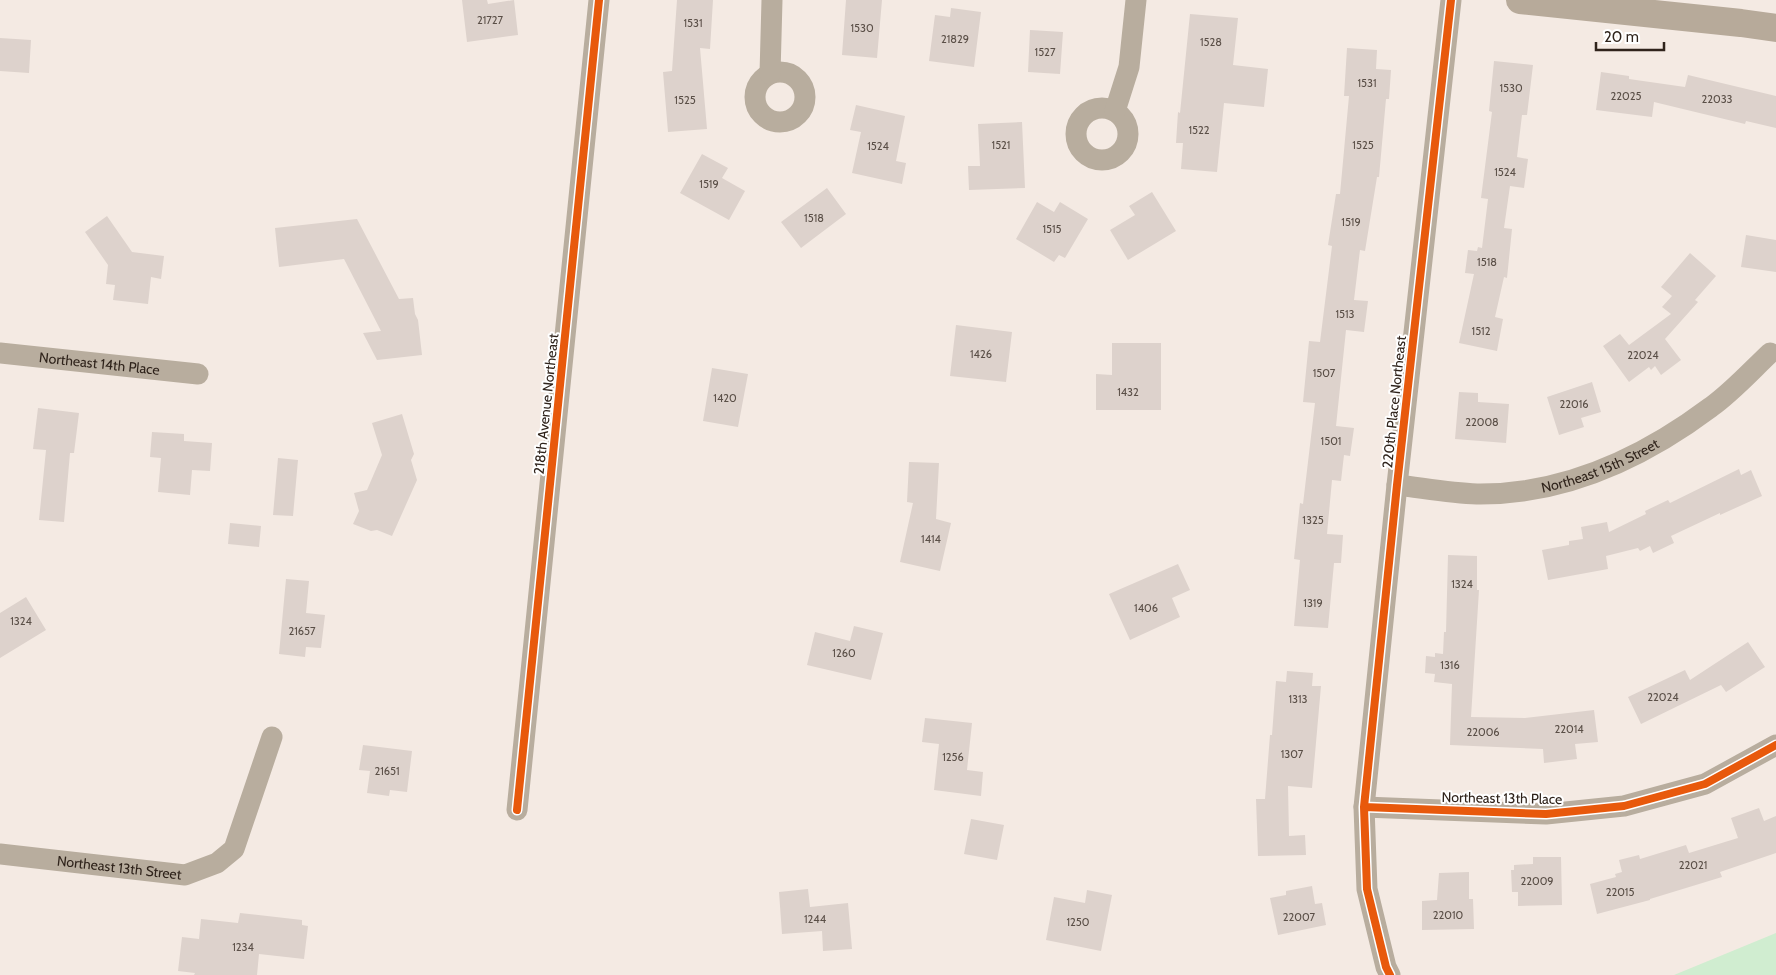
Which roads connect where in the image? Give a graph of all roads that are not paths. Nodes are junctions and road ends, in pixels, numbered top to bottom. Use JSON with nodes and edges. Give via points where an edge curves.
{"nodes":[{"id":1,"x":600,"y":0,"type":"edge"},
{"id":2,"x":772,"y":0,"type":"edge"},
{"id":3,"x":1136,"y":0,"type":"edge"},
{"id":4,"x":1451,"y":0,"type":"edge"},
{"id":5,"x":1520,"y":0,"type":"edge"},
{"id":6,"x":1776,"y":28,"type":"edge"},
{"id":7,"x":770,"y":74,"type":"dead end"},
{"id":8,"x":1115,"y":111,"type":"dead end"},
{"id":9,"x":0,"y":353,"type":"edge"},
{"id":10,"x":1770,"y":353,"type":"dead end"},
{"id":11,"x":198,"y":374,"type":"dead end"},
{"id":12,"x":1397,"y":485,"type":"junction"},
{"id":13,"x":272,"y":737,"type":"dead end"},
{"id":14,"x":1776,"y":745,"type":"edge"},
{"id":15,"x":1364,"y":807,"type":"junction"},
{"id":16,"x":517,"y":810,"type":"dead end"},
{"id":17,"x":0,"y":854,"type":"edge"},
{"id":18,"x":1390,"y":975,"type":"edge"}],
"edges":[{"from":1,"to":16,"type":"street","name":"218th Avenue Northeast"},
{"from":2,"to":7,"type":"street"},
{"from":3,"to":8,"type":"street","via":[[1129,67]]},
{"from":4,"to":12,"type":"street","name":"220th Place Northeast"},
{"from":5,"to":6,"type":"street"},
{"from":9,"to":11,"type":"street","name":"Northeast 14th Place"},
{"from":10,"to":12,"type":"street","name":"Northeast 15th Street","via":[[1712,406],[1654,445],[1612,467],[1568,482],[1526,491],[1476,494]]},
{"from":12,"to":15,"type":"street","name":"220th Place Northeast"},
{"from":13,"to":17,"type":"street","name":"Northeast 13th Street","via":[[234,849],[217,863],[185,875]]},
{"from":14,"to":15,"type":"street","name":"Northeast 13th Place","via":[[1705,784],[1624,806],[1546,814]]},
{"from":15,"to":18,"type":"street","name":"220th Place Northeast","via":[[1367,890]]}]}
